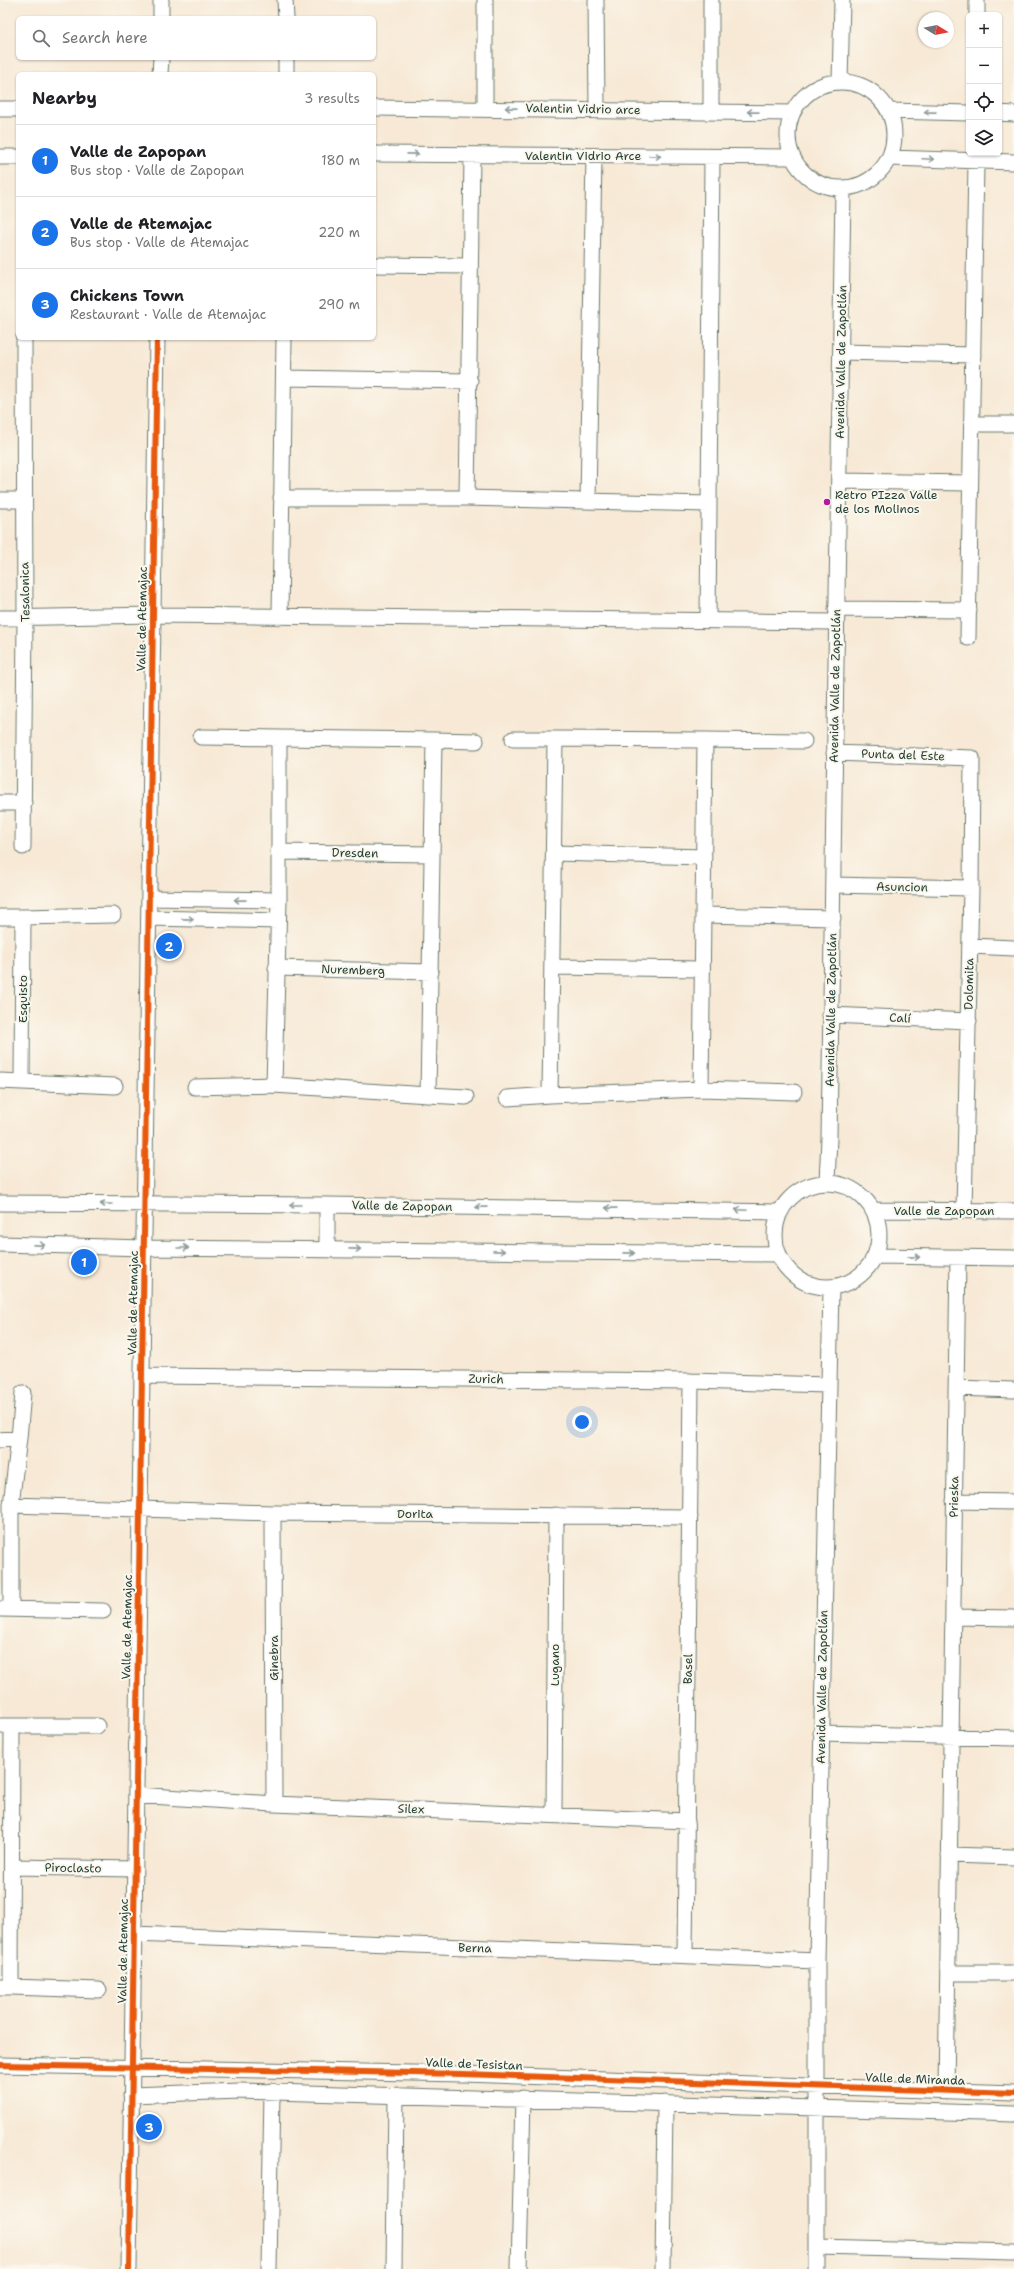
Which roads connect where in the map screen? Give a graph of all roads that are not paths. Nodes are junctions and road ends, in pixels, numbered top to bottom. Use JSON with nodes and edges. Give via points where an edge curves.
{"nodes":[{"id":1,"x":162,"y":0,"type":"edge"},
{"id":2,"x":285,"y":0,"type":"edge"},
{"id":3,"x":485,"y":0,"type":"edge"},
{"id":4,"x":596,"y":0,"type":"edge"},
{"id":5,"x":711,"y":0,"type":"edge"},
{"id":6,"x":842,"y":0,"type":"edge"},
{"id":7,"x":977,"y":0,"type":"edge"},
{"id":8,"x":977,"y":12,"type":"edge"},
{"id":9,"x":161,"y":16,"type":"edge"},
{"id":10,"x":286,"y":16,"type":"edge"},
{"id":11,"x":161,"y":60,"type":"edge"},
{"id":12,"x":286,"y":60,"type":"edge"},
{"id":13,"x":160,"y":72,"type":"edge"},
{"id":14,"x":286,"y":72,"type":"edge"},
{"id":15,"x":840,"y":82,"type":"junction"},
{"id":16,"x":376,"y":108,"type":"edge"},
{"id":17,"x":485,"y":108,"type":"junction"},
{"id":18,"x":0,"y":109,"type":"edge"},
{"id":19,"x":16,"y":109,"type":"edge"},
{"id":20,"x":597,"y":109,"type":"junction"},
{"id":21,"x":889,"y":111,"type":"junction"},
{"id":22,"x":711,"y":112,"type":"junction"},
{"id":23,"x":792,"y":113,"type":"junction"},
{"id":24,"x":966,"y":113,"type":"edge"},
{"id":25,"x":1002,"y":114,"type":"edge"},
{"id":26,"x":1014,"y":114,"type":"edge"},
{"id":27,"x":376,"y":154,"type":"edge"},
{"id":28,"x":472,"y":155,"type":"junction"},
{"id":29,"x":594,"y":156,"type":"junction"},
{"id":30,"x":0,"y":157,"type":"edge"},
{"id":31,"x":16,"y":157,"type":"edge"},
{"id":32,"x":712,"y":157,"type":"junction"},
{"id":33,"x":792,"y":157,"type":"junction"},
{"id":34,"x":889,"y":158,"type":"junction"},
{"id":35,"x":976,"y":162,"type":"junction"},
{"id":36,"x":1014,"y":162,"type":"edge"},
{"id":37,"x":843,"y":189,"type":"junction"},
{"id":38,"x":376,"y":265,"type":"edge"},
{"id":39,"x":470,"y":266,"type":"junction"},
{"id":40,"x":24,"y":340,"type":"edge"},
{"id":41,"x":157,"y":340,"type":"edge"},
{"id":42,"x":284,"y":340,"type":"edge"},
{"id":43,"x":841,"y":352,"type":"junction"},
{"id":44,"x":973,"y":355,"type":"junction"},
{"id":45,"x":284,"y":378,"type":"junction"},
{"id":46,"x":470,"y":380,"type":"junction"},
{"id":47,"x":972,"y":424,"type":"junction"},
{"id":48,"x":1014,"y":424,"type":"edge"},
{"id":49,"x":839,"y":481,"type":"junction"},
{"id":50,"x":970,"y":483,"type":"junction"},
{"id":51,"x":281,"y":498,"type":"junction"},
{"id":52,"x":467,"y":498,"type":"junction"},
{"id":53,"x":0,"y":500,"type":"edge"},
{"id":54,"x":23,"y":500,"type":"junction"},
{"id":55,"x":588,"y":501,"type":"junction"},
{"id":56,"x":708,"y":504,"type":"junction"},
{"id":57,"x":968,"y":610,"type":"junction"},
{"id":58,"x":153,"y":615,"type":"junction"},
{"id":59,"x":836,"y":616,"type":"junction"},
{"id":60,"x":280,"y":617,"type":"junction"},
{"id":61,"x":0,"y":618,"type":"edge"},
{"id":62,"x":25,"y":618,"type":"junction"},
{"id":63,"x":708,"y":621,"type":"junction"},
{"id":64,"x":968,"y":638,"type":"dead end"},
{"id":65,"x":201,"y":737,"type":"dead end"},
{"id":66,"x":279,"y":738,"type":"junction"},
{"id":67,"x":513,"y":739,"type":"dead end"},
{"id":68,"x":555,"y":739,"type":"junction"},
{"id":69,"x":434,"y":740,"type":"junction"},
{"id":70,"x":705,"y":740,"type":"junction"},
{"id":71,"x":476,"y":741,"type":"dead end"},
{"id":72,"x":804,"y":741,"type":"dead end"},
{"id":73,"x":834,"y":752,"type":"junction"},
{"id":74,"x":972,"y":758,"type":"joint"},
{"id":75,"x":0,"y":803,"type":"edge"},
{"id":76,"x":24,"y":803,"type":"junction"},
{"id":77,"x":23,"y":847,"type":"dead end"},
{"id":78,"x":278,"y":852,"type":"junction"},
{"id":79,"x":554,"y":853,"type":"junction"},
{"id":80,"x":432,"y":854,"type":"junction"},
{"id":81,"x":704,"y":857,"type":"junction"},
{"id":82,"x":833,"y":885,"type":"junction"},
{"id":83,"x":971,"y":888,"type":"junction"},
{"id":84,"x":150,"y":898,"type":"junction"},
{"id":85,"x":279,"y":900,"type":"junction"},
{"id":86,"x":113,"y":915,"type":"dead end"},
{"id":87,"x":703,"y":916,"type":"junction"},
{"id":88,"x":0,"y":917,"type":"edge"},
{"id":89,"x":23,"y":917,"type":"junction"},
{"id":90,"x":149,"y":918,"type":"junction"},
{"id":91,"x":833,"y":918,"type":"junction"},
{"id":92,"x":278,"y":921,"type":"junction"},
{"id":93,"x":970,"y":946,"type":"junction"},
{"id":94,"x":1014,"y":948,"type":"edge"},
{"id":95,"x":553,"y":967,"type":"junction"},
{"id":96,"x":276,"y":968,"type":"junction"},
{"id":97,"x":702,"y":970,"type":"junction"},
{"id":98,"x":431,"y":972,"type":"junction"},
{"id":99,"x":830,"y":1015,"type":"junction"},
{"id":100,"x":969,"y":1021,"type":"junction"},
{"id":101,"x":0,"y":1081,"type":"edge"},
{"id":102,"x":22,"y":1082,"type":"junction"},
{"id":103,"x":274,"y":1085,"type":"junction"},
{"id":104,"x":115,"y":1086,"type":"dead end"},
{"id":105,"x":195,"y":1087,"type":"dead end"},
{"id":106,"x":701,"y":1089,"type":"junction"},
{"id":107,"x":794,"y":1092,"type":"dead end"},
{"id":108,"x":428,"y":1095,"type":"junction"},
{"id":109,"x":550,"y":1095,"type":"junction"},
{"id":110,"x":466,"y":1097,"type":"dead end"},
{"id":111,"x":507,"y":1098,"type":"dead end"},
{"id":112,"x":827,"y":1182,"type":"junction"},
{"id":113,"x":0,"y":1203,"type":"edge"},
{"id":114,"x":145,"y":1204,"type":"junction"},
{"id":115,"x":327,"y":1205,"type":"junction"},
{"id":116,"x":874,"y":1210,"type":"junction"},
{"id":117,"x":964,"y":1211,"type":"junction"},
{"id":118,"x":1014,"y":1211,"type":"edge"},
{"id":119,"x":780,"y":1212,"type":"junction"},
{"id":120,"x":0,"y":1244,"type":"edge"},
{"id":121,"x":144,"y":1248,"type":"junction"},
{"id":122,"x":327,"y":1249,"type":"junction"},
{"id":123,"x":778,"y":1254,"type":"junction"},
{"id":124,"x":875,"y":1256,"type":"junction"},
{"id":125,"x":958,"y":1257,"type":"junction"},
{"id":126,"x":1014,"y":1258,"type":"edge"},
{"id":127,"x":831,"y":1288,"type":"junction"},
{"id":128,"x":143,"y":1376,"type":"junction"},
{"id":129,"x":691,"y":1381,"type":"junction"},
{"id":130,"x":828,"y":1385,"type":"junction"},
{"id":131,"x":956,"y":1388,"type":"junction"},
{"id":132,"x":1014,"y":1390,"type":"edge"},
{"id":133,"x":23,"y":1393,"type":"dead end"},
{"id":134,"x":19,"y":1438,"type":"junction"},
{"id":135,"x":0,"y":1440,"type":"edge"},
{"id":136,"x":954,"y":1501,"type":"junction"},
{"id":137,"x":1014,"y":1502,"type":"edge"},
{"id":138,"x":11,"y":1505,"type":"junction"},
{"id":139,"x":140,"y":1510,"type":"junction"},
{"id":140,"x":273,"y":1513,"type":"junction"},
{"id":141,"x":556,"y":1515,"type":"junction"},
{"id":142,"x":690,"y":1517,"type":"junction"},
{"id":143,"x":6,"y":1609,"type":"edge"},
{"id":144,"x":103,"y":1611,"type":"dead end"},
{"id":145,"x":953,"y":1617,"type":"junction"},
{"id":146,"x":1014,"y":1618,"type":"edge"},
{"id":147,"x":6,"y":1726,"type":"edge"},
{"id":148,"x":97,"y":1726,"type":"dead end"},
{"id":149,"x":822,"y":1732,"type":"junction"},
{"id":150,"x":951,"y":1738,"type":"junction"},
{"id":151,"x":1014,"y":1738,"type":"edge"},
{"id":152,"x":136,"y":1795,"type":"junction"},
{"id":153,"x":274,"y":1804,"type":"junction"},
{"id":154,"x":554,"y":1815,"type":"junction"},
{"id":155,"x":687,"y":1821,"type":"junction"},
{"id":156,"x":6,"y":1842,"type":"edge"},
{"id":157,"x":949,"y":1855,"type":"junction"},
{"id":158,"x":1014,"y":1857,"type":"edge"},
{"id":159,"x":12,"y":1867,"type":"junction"},
{"id":160,"x":135,"y":1869,"type":"junction"},
{"id":161,"x":134,"y":1934,"type":"junction"},
{"id":162,"x":685,"y":1956,"type":"junction"},
{"id":163,"x":817,"y":1961,"type":"junction"},
{"id":164,"x":948,"y":1973,"type":"junction"},
{"id":165,"x":1014,"y":1973,"type":"edge"},
{"id":166,"x":5,"y":1987,"type":"edge"},
{"id":167,"x":99,"y":1990,"type":"dead end"},
{"id":168,"x":0,"y":2065,"type":"edge"},
{"id":169,"x":132,"y":2067,"type":"junction"},
{"id":170,"x":816,"y":2087,"type":"junction"},
{"id":171,"x":946,"y":2091,"type":"junction"},
{"id":172,"x":272,"y":2092,"type":"junction"},
{"id":173,"x":1014,"y":2093,"type":"edge"},
{"id":174,"x":131,"y":2095,"type":"junction"},
{"id":175,"x":396,"y":2095,"type":"junction"},
{"id":176,"x":523,"y":2098,"type":"junction"},
{"id":177,"x":665,"y":2103,"type":"junction"},
{"id":178,"x":816,"y":2108,"type":"junction"},
{"id":179,"x":1014,"y":2114,"type":"edge"},
{"id":180,"x":817,"y":2247,"type":"junction"},
{"id":181,"x":1014,"y":2252,"type":"edge"},
{"id":182,"x":129,"y":2269,"type":"edge"},
{"id":183,"x":269,"y":2269,"type":"edge"},
{"id":184,"x":394,"y":2269,"type":"edge"},
{"id":185,"x":519,"y":2269,"type":"edge"},
{"id":186,"x":663,"y":2269,"type":"edge"},
{"id":187,"x":817,"y":2269,"type":"edge"}],
"edges":[{"from":1,"to":9,"type":"street"},
{"from":2,"to":10,"type":"street"},
{"from":3,"to":17,"type":"street"},
{"from":4,"to":20,"type":"street"},
{"from":5,"to":22,"type":"street"},
{"from":6,"to":15,"type":"street"},
{"from":7,"to":8,"type":"street"},
{"from":11,"to":13,"type":"street"},
{"from":12,"to":14,"type":"street"},
{"from":15,"to":21,"type":"street","via":[[855,83],[869,89],[881,99]]},
{"from":15,"to":23,"type":"street","via":[[825,84],[812,90]]},
{"from":16,"to":17,"type":"street","name":"Valentin Vidrio arce"},
{"from":20,"to":17,"type":"street","name":"Valentin Vidrio arce","one_way":true},
{"from":18,"to":19,"type":"street"},
{"from":20,"to":22,"type":"street","name":"Valentin Vidrio arce"},
{"from":24,"to":21,"type":"street","one_way":true},
{"from":21,"to":34,"type":"street","via":[[894,126],[894,142]]},
{"from":23,"to":22,"type":"street","name":"Valentin Vidrio arce","one_way":true},
{"from":23,"to":33,"type":"street","via":[[788,127]]},
{"from":25,"to":26,"type":"street"},
{"from":27,"to":28,"type":"street","name":"Valentin Vidrio Arce","one_way":true},
{"from":28,"to":29,"type":"street","name":"Valentin Vidrio Arce"},
{"from":28,"to":39,"type":"street"},
{"from":29,"to":32,"type":"street","name":"Valentin Vidrio Arce","one_way":true},
{"from":29,"to":55,"type":"street"},
{"from":30,"to":31,"type":"street"},
{"from":32,"to":33,"type":"street","name":"Valentin Vidrio Arce"},
{"from":32,"to":56,"type":"street"},
{"from":33,"to":37,"type":"street","via":[[813,181]]},
{"from":34,"to":35,"type":"street","one_way":true},
{"from":34,"to":37,"type":"street","via":[[882,170],[871,180]]},
{"from":35,"to":36,"type":"street"},
{"from":35,"to":44,"type":"street"},
{"from":37,"to":43,"type":"street","name":"Avenida Valle de Zapotlán"},
{"from":38,"to":39,"type":"street"},
{"from":39,"to":46,"type":"street"},
{"from":40,"to":54,"type":"street","name":"Tesalonica"},
{"from":41,"to":58,"type":"street","name":"Valle de Atemajac"},
{"from":42,"to":45,"type":"street"},
{"from":43,"to":44,"type":"street"},
{"from":43,"to":49,"type":"street","name":"Avenida Valle de Zapotlán"},
{"from":44,"to":47,"type":"street"},
{"from":45,"to":46,"type":"street"},
{"from":45,"to":51,"type":"street"},
{"from":46,"to":52,"type":"street"},
{"from":47,"to":48,"type":"street"},
{"from":47,"to":50,"type":"street"},
{"from":49,"to":50,"type":"street"},
{"from":49,"to":59,"type":"street","name":"Avenida Valle de Zapotlán"},
{"from":50,"to":57,"type":"street"},
{"from":51,"to":52,"type":"street"},
{"from":51,"to":60,"type":"street"},
{"from":52,"to":55,"type":"street"},
{"from":53,"to":54,"type":"street"},
{"from":54,"to":62,"type":"street","name":"Tesalonica"},
{"from":55,"to":56,"type":"street"},
{"from":56,"to":63,"type":"street"},
{"from":57,"to":59,"type":"street"},
{"from":57,"to":64,"type":"street"},
{"from":58,"to":60,"type":"street"},
{"from":58,"to":62,"type":"street"},
{"from":58,"to":84,"type":"street","name":"Valle de Atemajac"},
{"from":59,"to":63,"type":"street"},
{"from":59,"to":73,"type":"street","name":"Avenida Valle de Zapotlán"},
{"from":60,"to":63,"type":"street"},
{"from":61,"to":62,"type":"street"},
{"from":62,"to":76,"type":"street","name":"Tesalonica"},
{"from":65,"to":66,"type":"street"},
{"from":66,"to":69,"type":"street"},
{"from":66,"to":78,"type":"street"},
{"from":67,"to":68,"type":"street"},
{"from":68,"to":70,"type":"street"},
{"from":68,"to":79,"type":"street"},
{"from":69,"to":71,"type":"street"},
{"from":69,"to":80,"type":"street"},
{"from":70,"to":72,"type":"street"},
{"from":70,"to":81,"type":"street"},
{"from":73,"to":74,"type":"street","name":"Punta del Este"},
{"from":73,"to":82,"type":"street","name":"Avenida Valle de Zapotlán"},
{"from":74,"to":83,"type":"street","name":"Dolomita"},
{"from":75,"to":76,"type":"street"},
{"from":76,"to":77,"type":"street","name":"Tesalonica"},
{"from":78,"to":80,"type":"street","name":"Dresden"},
{"from":78,"to":85,"type":"street"},
{"from":79,"to":81,"type":"street"},
{"from":79,"to":95,"type":"street"},
{"from":80,"to":98,"type":"street"},
{"from":81,"to":87,"type":"street"},
{"from":82,"to":83,"type":"street","name":"Asuncion"},
{"from":82,"to":91,"type":"street","name":"Avenida Valle de Zapotlán"},
{"from":83,"to":93,"type":"street","name":"Dolomita"},
{"from":85,"to":84,"type":"street","one_way":true},
{"from":84,"to":90,"type":"street","name":"Valle de Atemajac"},
{"from":85,"to":92,"type":"street"},
{"from":86,"to":89,"type":"street"},
{"from":87,"to":91,"type":"street"},
{"from":87,"to":97,"type":"street"},
{"from":88,"to":89,"type":"street"},
{"from":89,"to":102,"type":"street","name":"Esquisto"},
{"from":90,"to":92,"type":"street","one_way":true},
{"from":90,"to":114,"type":"street","name":"Valle de Atemajac"},
{"from":91,"to":99,"type":"street","name":"Avenida Valle de Zapotlán"},
{"from":92,"to":96,"type":"street"},
{"from":93,"to":94,"type":"street"},
{"from":93,"to":100,"type":"street","name":"Dolomita"},
{"from":95,"to":97,"type":"street"},
{"from":95,"to":109,"type":"street"},
{"from":96,"to":98,"type":"street","name":"Nuremberg"},
{"from":96,"to":103,"type":"street"},
{"from":97,"to":106,"type":"street"},
{"from":98,"to":108,"type":"street"},
{"from":99,"to":100,"type":"street","name":"Calí"},
{"from":99,"to":112,"type":"street","name":"Avenida Valle de Zapotlán","via":[[830,1138]]},
{"from":100,"to":117,"type":"street","name":"Dolomita"},
{"from":101,"to":102,"type":"street"},
{"from":102,"to":104,"type":"street"},
{"from":103,"to":105,"type":"street"},
{"from":103,"to":108,"type":"street"},
{"from":106,"to":107,"type":"street"},
{"from":106,"to":109,"type":"street"},
{"from":108,"to":110,"type":"street"},
{"from":109,"to":111,"type":"street"},
{"from":112,"to":116,"type":"street","via":[[845,1186],[862,1195]]},
{"from":112,"to":119,"type":"street","via":[[808,1186],[792,1196]]},
{"from":114,"to":113,"type":"street","name":"Valle de Zapopan","one_way":true},
{"from":115,"to":114,"type":"street","name":"Valle de Zapopan","one_way":true},
{"from":114,"to":121,"type":"street","name":"Valle de Atemajac"},
{"from":119,"to":115,"type":"street","name":"Valle de Zapopan","one_way":true},
{"from":115,"to":122,"type":"street"},
{"from":116,"to":117,"type":"street","name":"Valle de Zapopan"},
{"from":116,"to":124,"type":"street","via":[[879,1225],[879,1241]]},
{"from":117,"to":118,"type":"street","name":"Valle de Zapopan"},
{"from":119,"to":123,"type":"street","via":[[775,1233]]},
{"from":120,"to":121,"type":"street","one_way":true},
{"from":121,"to":122,"type":"street","one_way":true},
{"from":121,"to":128,"type":"street","name":"Valle de Atemajac"},
{"from":122,"to":123,"type":"street","one_way":true},
{"from":123,"to":127,"type":"street","via":[[791,1273],[810,1285]]},
{"from":124,"to":125,"type":"street","one_way":true},
{"from":124,"to":127,"type":"street","via":[[865,1272],[850,1282]]},
{"from":125,"to":126,"type":"street"},
{"from":125,"to":131,"type":"street","name":"Prieska"},
{"from":127,"to":130,"type":"street","name":"Avenida Valle de Zapotlán"},
{"from":128,"to":129,"type":"street","name":"Zurich"},
{"from":128,"to":139,"type":"street","name":"Valle de Atemajac"},
{"from":129,"to":130,"type":"street","name":"Zurich"},
{"from":129,"to":142,"type":"street","name":"Basel"},
{"from":130,"to":149,"type":"street","name":"Avenida Valle de Zapotlán"},
{"from":131,"to":132,"type":"street"},
{"from":131,"to":136,"type":"street","name":"Prieska"},
{"from":133,"to":134,"type":"street"},
{"from":134,"to":135,"type":"street"},
{"from":134,"to":138,"type":"street"},
{"from":136,"to":137,"type":"street"},
{"from":136,"to":145,"type":"street","name":"Prieska"},
{"from":138,"to":139,"type":"street","name":"Dorita"},
{"from":138,"to":143,"type":"street"},
{"from":139,"to":140,"type":"street","name":"Dorita"},
{"from":139,"to":152,"type":"street","name":"Valle de Atemajac"},
{"from":140,"to":141,"type":"street","name":"Dorita"},
{"from":140,"to":153,"type":"street","name":"Ginebra"},
{"from":141,"to":142,"type":"street","name":"Dorita"},
{"from":141,"to":154,"type":"street","name":"Lugano"},
{"from":142,"to":155,"type":"street","name":"Basel"},
{"from":143,"to":144,"type":"street"},
{"from":145,"to":146,"type":"street"},
{"from":145,"to":150,"type":"street","name":"Prieska"},
{"from":147,"to":148,"type":"street"},
{"from":147,"to":156,"type":"street"},
{"from":149,"to":150,"type":"street"},
{"from":149,"to":163,"type":"street","name":"Avenida Valle de Zapotlán"},
{"from":150,"to":151,"type":"street"},
{"from":150,"to":157,"type":"street","name":"Prieska"},
{"from":152,"to":153,"type":"street","name":"Silex"},
{"from":152,"to":160,"type":"street","name":"Valle de Atemajac"},
{"from":153,"to":154,"type":"street","name":"Silex"},
{"from":154,"to":155,"type":"street","name":"Silex"},
{"from":155,"to":162,"type":"street","name":"Basel"},
{"from":156,"to":159,"type":"street"},
{"from":157,"to":158,"type":"street"},
{"from":157,"to":164,"type":"street","name":"Prieska"},
{"from":159,"to":160,"type":"street","name":"Piroclasto"},
{"from":159,"to":166,"type":"street"},
{"from":160,"to":161,"type":"street","name":"Valle de Atemajac"},
{"from":161,"to":162,"type":"street","name":"Berna"},
{"from":161,"to":169,"type":"street","name":"Valle de Atemajac"},
{"from":162,"to":163,"type":"street","name":"Berna"},
{"from":163,"to":170,"type":"street","name":"Avenida Valle de Zapotlán"},
{"from":164,"to":165,"type":"street"},
{"from":164,"to":171,"type":"street","name":"Prieska"},
{"from":166,"to":167,"type":"street"},
{"from":168,"to":169,"type":"street","name":"Valle de Tesistan"},
{"from":169,"to":170,"type":"street","name":"Valle de Tesistan","via":[[463,2074]]},
{"from":169,"to":174,"type":"street","name":"Valle de Atemajac"},
{"from":170,"to":171,"type":"street","name":"Valle de Miranda"},
{"from":170,"to":178,"type":"street","name":"Avenida Valle de Zapotlán"},
{"from":171,"to":173,"type":"street","name":"Valle de Miranda"},
{"from":172,"to":174,"type":"street"},
{"from":172,"to":175,"type":"street"},
{"from":172,"to":183,"type":"street"},
{"from":174,"to":182,"type":"street","name":"Valle de Atemajac"},
{"from":175,"to":176,"type":"street"},
{"from":175,"to":184,"type":"street"},
{"from":176,"to":177,"type":"street"},
{"from":176,"to":185,"type":"street"},
{"from":177,"to":178,"type":"street"},
{"from":177,"to":186,"type":"street"},
{"from":178,"to":179,"type":"street"},
{"from":178,"to":180,"type":"street","name":"Avenida Valle de Zapotlán"},
{"from":180,"to":181,"type":"street"},
{"from":180,"to":187,"type":"street","name":"Avenida Valle de Zapotlán"}]}
